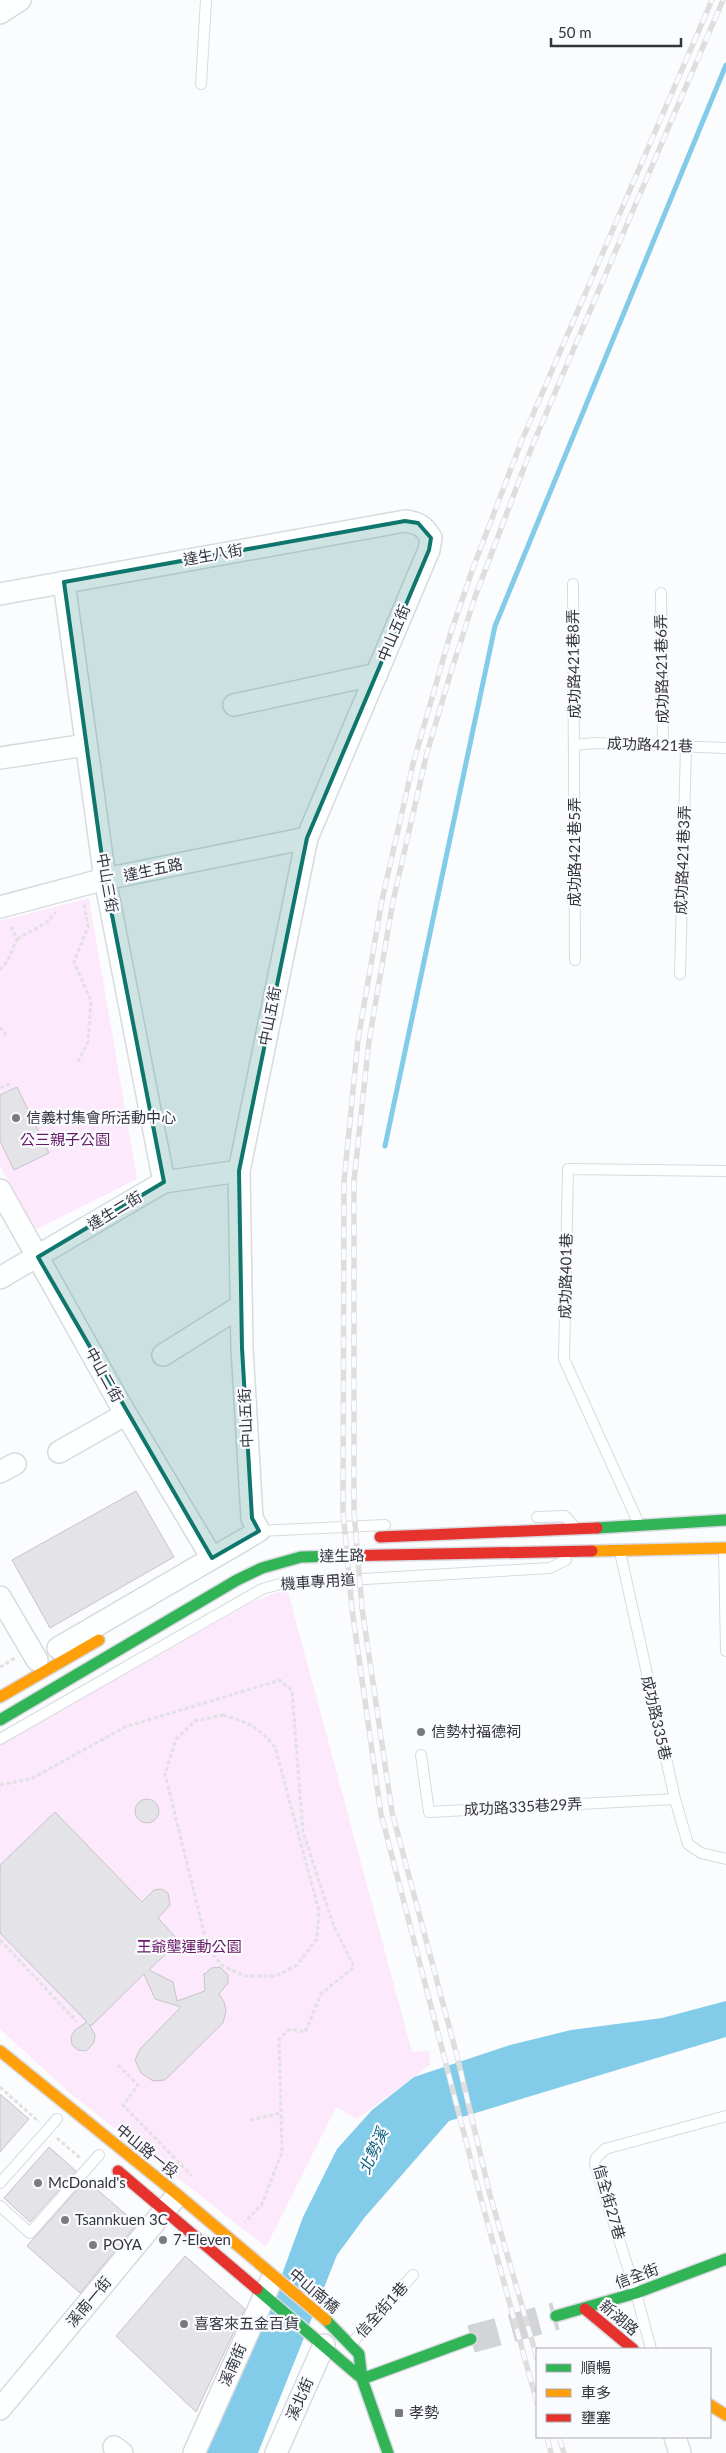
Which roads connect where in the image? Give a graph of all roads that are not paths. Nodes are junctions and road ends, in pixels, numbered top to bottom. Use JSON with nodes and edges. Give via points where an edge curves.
{"nodes":[{"id":1,"x":20,"y":0,"type":"edge"},
{"id":2,"x":206,"y":0,"type":"edge"},
{"id":3,"x":0,"y":13,"type":"edge"},
{"id":4,"x":201,"y":84,"type":"dead end"},
{"id":5,"x":424,"y":528,"type":"joint"},
{"id":6,"x":64,"y":582,"type":"junction"},
{"id":7,"x":573,"y":584,"type":"dead end"},
{"id":8,"x":661,"y":593,"type":"dead end"},
{"id":9,"x":0,"y":594,"type":"edge"},
{"id":10,"x":377,"y":674,"type":"junction"},
{"id":11,"x":234,"y":705,"type":"dead end"},
{"id":12,"x":86,"y":745,"type":"junction"},
{"id":13,"x":574,"y":745,"type":"junction"},
{"id":14,"x":663,"y":745,"type":"junction"},
{"id":15,"x":686,"y":746,"type":"junction"},
{"id":16,"x":726,"y":748,"type":"edge"},
{"id":17,"x":0,"y":758,"type":"edge"},
{"id":18,"x":307,"y":838,"type":"junction"},
{"id":19,"x":105,"y":879,"type":"junction"},
{"id":20,"x":3,"y":912,"type":"edge"},
{"id":21,"x":576,"y":960,"type":"dead end"},
{"id":22,"x":680,"y":974,"type":"dead end"},
{"id":23,"x":239,"y":1170,"type":"junction"},
{"id":24,"x":726,"y":1171,"type":"edge"},
{"id":25,"x":164,"y":1182,"type":"junction"},
{"id":26,"x":0,"y":1190,"type":"edge"},
{"id":27,"x":38,"y":1256,"type":"junction"},
{"id":28,"x":0,"y":1278,"type":"edge"},
{"id":29,"x":241,"y":1306,"type":"junction"},
{"id":30,"x":163,"y":1355,"type":"dead end"},
{"id":31,"x":126,"y":1414,"type":"junction"},
{"id":32,"x":59,"y":1452,"type":"dead end"},
{"id":33,"x":526,"y":1518,"type":"dead end"},
{"id":34,"x":726,"y":1520,"type":"edge"},
{"id":35,"x":397,"y":1524,"type":"dead end"},
{"id":36,"x":639,"y":1526,"type":"junction"},
{"id":37,"x":577,"y":1529,"type":"junction"},
{"id":38,"x":259,"y":1531,"type":"junction"},
{"id":39,"x":372,"y":1538,"type":"dead end"},
{"id":40,"x":725,"y":1548,"type":"edge"},
{"id":41,"x":620,"y":1551,"type":"junction"},
{"id":42,"x":582,"y":1552,"type":"junction"},
{"id":43,"x":212,"y":1558,"type":"junction"},
{"id":44,"x":0,"y":1597,"type":"edge"},
{"id":45,"x":110,"y":1634,"type":"dead end"},
{"id":46,"x":726,"y":1651,"type":"edge"},
{"id":47,"x":37,"y":1660,"type":"junction"},
{"id":48,"x":0,"y":1683,"type":"edge"},
{"id":49,"x":0,"y":1696,"type":"edge"},
{"id":50,"x":0,"y":1720,"type":"edge"},
{"id":51,"x":0,"y":1739,"type":"edge"},
{"id":52,"x":421,"y":1755,"type":"dead end"},
{"id":53,"x":675,"y":1799,"type":"junction"},
{"id":54,"x":726,"y":1859,"type":"edge"},
{"id":55,"x":0,"y":2051,"type":"edge"},
{"id":56,"x":726,"y":2116,"type":"edge"},
{"id":57,"x":57,"y":2119,"type":"dead end"},
{"id":58,"x":96,"y":2152,"type":"joint"},
{"id":59,"x":0,"y":2183,"type":"edge"},
{"id":60,"x":171,"y":2203,"type":"junction"},
{"id":61,"x":0,"y":2206,"type":"edge"},
{"id":62,"x":726,"y":2258,"type":"edge"},
{"id":63,"x":413,"y":2275,"type":"dead end"},
{"id":64,"x":269,"y":2286,"type":"junction"},
{"id":65,"x":636,"y":2293,"type":"junction"},
{"id":66,"x":586,"y":2309,"type":"junction"},
{"id":67,"x":556,"y":2316,"type":"tunnel mouth"},
{"id":68,"x":330,"y":2337,"type":"junction"},
{"id":69,"x":472,"y":2339,"type":"tunnel mouth"},
{"id":70,"x":351,"y":2345,"type":"junction"},
{"id":71,"x":632,"y":2348,"type":"edge"},
{"id":72,"x":652,"y":2348,"type":"edge"},
{"id":73,"x":362,"y":2379,"type":"junction"},
{"id":74,"x":711,"y":2406,"type":"edge"},
{"id":75,"x":0,"y":2409,"type":"edge"},
{"id":76,"x":726,"y":2415,"type":"edge"},
{"id":77,"x":675,"y":2438,"type":"edge"},
{"id":78,"x":194,"y":2453,"type":"edge"},
{"id":79,"x":276,"y":2453,"type":"edge"},
{"id":80,"x":388,"y":2453,"type":"edge"},
{"id":81,"x":680,"y":2453,"type":"edge"}],
"edges":[{"from":1,"to":3,"type":"street"},
{"from":2,"to":4,"type":"lane"},
{"from":5,"to":6,"type":"street","name":"達生八街","via":[[418,522],[406,521]]},
{"from":5,"to":10,"type":"street","name":"中山五街","via":[[432,538],[430,550]]},
{"from":6,"to":9,"type":"street","name":"達生八街"},
{"from":6,"to":12,"type":"street","name":"中山三街"},
{"from":7,"to":13,"type":"lane","name":"成功路421巷8弄"},
{"from":8,"to":14,"type":"lane","name":"成功路421巷6弄"},
{"from":10,"to":11,"type":"street"},
{"from":10,"to":18,"type":"street","name":"中山五街"},
{"from":12,"to":17,"type":"street"},
{"from":12,"to":19,"type":"street","name":"中山三街"},
{"from":13,"to":14,"type":"lane","name":"成功路421巷"},
{"from":13,"to":21,"type":"lane","name":"成功路421巷5弄"},
{"from":14,"to":15,"type":"lane","name":"成功路421巷"},
{"from":15,"to":16,"type":"lane","name":"成功路421巷"},
{"from":15,"to":22,"type":"lane","name":"成功路421巷3弄"},
{"from":18,"to":19,"type":"street","name":"達生五路"},
{"from":18,"to":23,"type":"street","name":"中山五街"},
{"from":19,"to":20,"type":"street","name":"達生五路"},
{"from":19,"to":25,"type":"street","name":"中山三街"},
{"from":23,"to":25,"type":"street","name":"達生二街"},
{"from":23,"to":29,"type":"street","name":"中山五街"},
{"from":24,"to":36,"type":"lane","name":"成功路401巷","via":[[568,1169],[564,1359]]},
{"from":25,"to":27,"type":"street","name":"達生二街"},
{"from":26,"to":27,"type":"street","name":"中山二街"},
{"from":27,"to":28,"type":"street","name":"達生二街"},
{"from":27,"to":31,"type":"street","name":"中山二街"},
{"from":29,"to":30,"type":"street"},
{"from":29,"to":38,"type":"street","name":"中山五街","via":[[252,1518]]},
{"from":31,"to":32,"type":"street"},
{"from":31,"to":43,"type":"street","name":"中山二街"},
{"from":33,"to":37,"type":"lane","via":[[565,1516]]},
{"from":34,"to":36,"type":"street","name":"達生路"},
{"from":35,"to":38,"type":"lane"},
{"from":36,"to":37,"type":"street","name":"達生路"},
{"from":37,"to":39,"type":"street","name":"達生路"},
{"from":38,"to":43,"type":"street"},
{"from":40,"to":41,"type":"street","name":"達生路"},
{"from":40,"to":46,"type":"lane"},
{"from":41,"to":42,"type":"street","name":"達生路"},
{"from":41,"to":53,"type":"lane","name":"成功路335巷"},
{"from":42,"to":50,"type":"street","name":"達生路","via":[[301,1557],[262,1568]]},
{"from":42,"to":51,"type":"lane","name":"機車專用道","via":[[550,1568],[280,1584],[262,1589]]},
{"from":43,"to":47,"type":"street"},
{"from":44,"to":47,"type":"street"},
{"from":45,"to":49,"type":"street"},
{"from":47,"to":48,"type":"street"},
{"from":52,"to":53,"type":"lane","name":"成功路335巷29弄","via":[[429,1812]]},
{"from":53,"to":54,"type":"lane","name":"成功路335巷","via":[[688,1844],[701,1853]]},
{"from":55,"to":60,"type":"street","name":"中山路一段"},
{"from":56,"to":65,"type":"lane","name":"信全街27巷","via":[[606,2149],[596,2158],[595,2164]]},
{"from":57,"to":59,"type":"lane"},
{"from":58,"to":60,"type":"street","name":"中山路一段"},
{"from":58,"to":61,"type":"lane","via":[[89,2166],[30,2233]]},
{"from":60,"to":64,"type":"street","name":"中山路一段"},
{"from":60,"to":64,"type":"street","name":"中山路一段","via":[[228,2239]]},
{"from":60,"to":75,"type":"street","name":"溪南一街"},
{"from":62,"to":65,"type":"street","name":"信全街"},
{"from":63,"to":70,"type":"lane","name":"信全街1巷"},
{"from":64,"to":68,"type":"street"},
{"from":64,"to":68,"type":"street","name":"中山南橋"},
{"from":64,"to":78,"type":"street","name":"溪南街"},
{"from":65,"to":66,"type":"street","name":"信全街"},
{"from":65,"to":72,"type":"lane","name":"信全街27巷"},
{"from":66,"to":67,"type":"street","name":"信全街"},
{"from":66,"to":71,"type":"street","name":"新湖路"},
{"from":68,"to":70,"type":"street"},
{"from":68,"to":73,"type":"street"},
{"from":68,"to":79,"type":"street","name":"溪北街"},
{"from":69,"to":73,"type":"street"},
{"from":70,"to":73,"type":"street","via":[[359,2354]]},
{"from":73,"to":80,"type":"street"},
{"from":74,"to":76,"type":"street"},
{"from":77,"to":81,"type":"street"}]}
